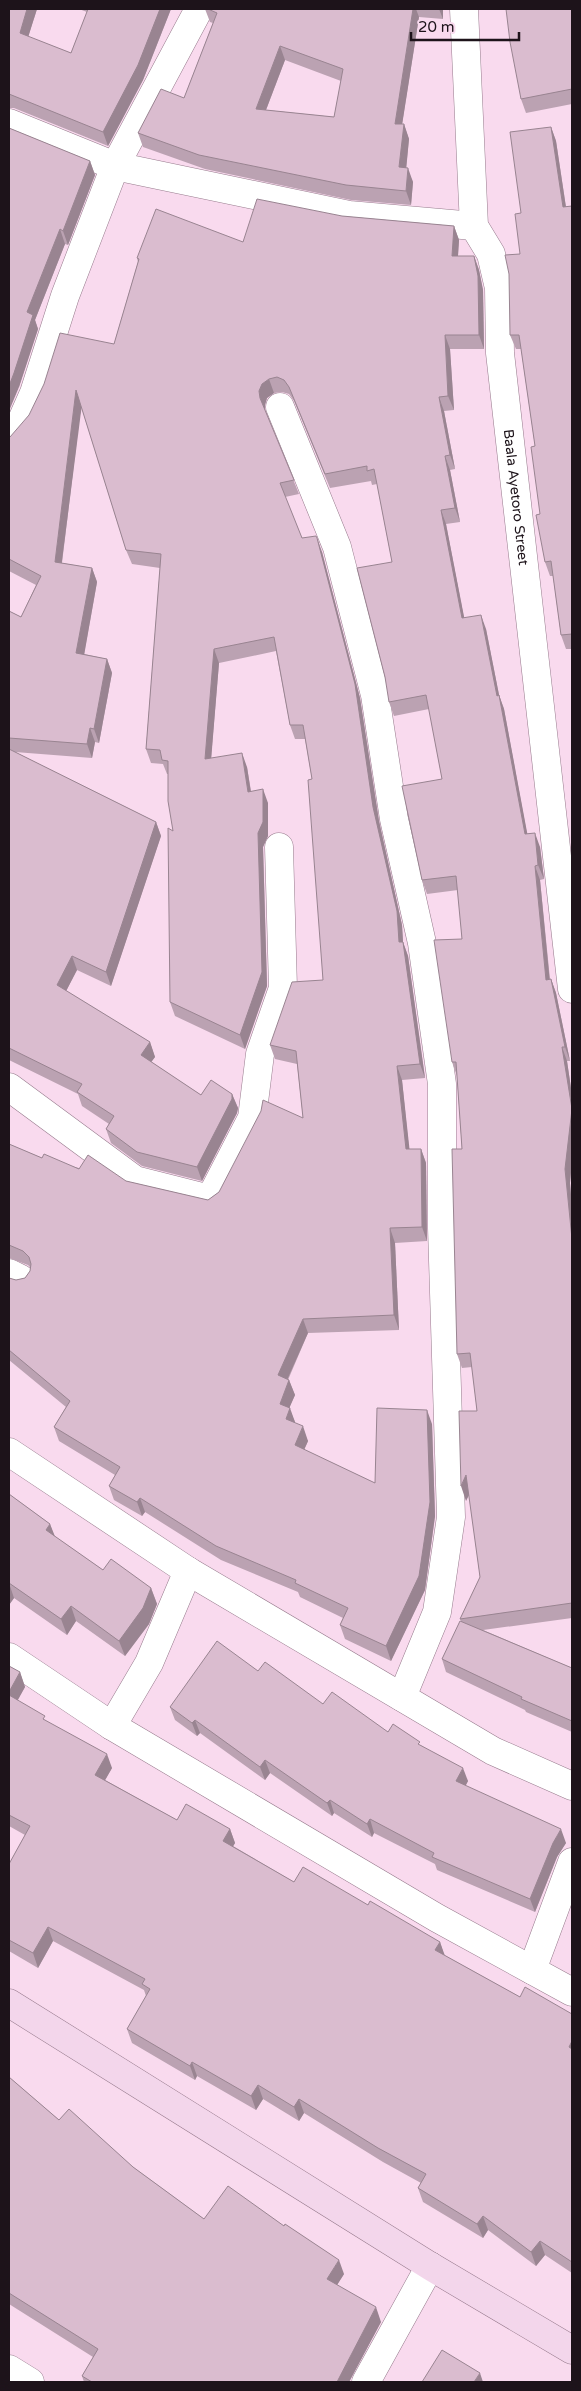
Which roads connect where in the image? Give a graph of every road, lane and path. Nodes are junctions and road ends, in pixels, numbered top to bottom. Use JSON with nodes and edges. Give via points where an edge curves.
{"nodes":[{"id":1,"x":199,"y":9,"type":"edge"},
{"id":2,"x":464,"y":9,"type":"edge"},
{"id":3,"x":9,"y":122,"type":"edge"},
{"id":4,"x":115,"y":166,"type":"junction"},
{"id":5,"x":474,"y":226,"type":"junction"},
{"id":6,"x":280,"y":407,"type":"dead end"},
{"id":7,"x":9,"y":437,"type":"edge"},
{"id":8,"x":279,"y":847,"type":"dead end"},
{"id":9,"x":572,"y":989,"type":"edge"},
{"id":10,"x":9,"y":1087,"type":"edge"},
{"id":11,"x":9,"y":1452,"type":"edge"},
{"id":12,"x":188,"y":1571,"type":"junction"},
{"id":13,"x":9,"y":1657,"type":"edge"},
{"id":14,"x":402,"y":1697,"type":"junction"},
{"id":15,"x":112,"y":1726,"type":"junction"},
{"id":16,"x":572,"y":1786,"type":"edge"},
{"id":17,"x":572,"y":1862,"type":"edge"},
{"id":18,"x":532,"y":1970,"type":"junction"},
{"id":19,"x":572,"y":1992,"type":"edge"},
{"id":20,"x":9,"y":2003,"type":"edge"},
{"id":21,"x":430,"y":2266,"type":"junction"},
{"id":22,"x":572,"y":2350,"type":"edge"},
{"id":23,"x":9,"y":2369,"type":"edge"},
{"id":24,"x":30,"y":2382,"type":"edge"},
{"id":25,"x":366,"y":2382,"type":"edge"}],
"edges":[{"from":1,"to":4,"type":"street"},
{"from":2,"to":5,"type":"street","name":"Baala Ayetoro Street"},
{"from":3,"to":4,"type":"street"},
{"from":4,"to":5,"type":"street","via":[[349,215]]},
{"from":4,"to":7,"type":"street","via":[[65,296],[34,393],[22,420]]},
{"from":5,"to":9,"type":"street","name":"Baala Ayetoro Street","via":[[490,254],[499,288],[500,354]]},
{"from":6,"to":14,"type":"street","via":[[337,547],[375,695],[394,819],[422,943],[442,1084],[442,1228],[452,1517],[437,1612]]},
{"from":8,"to":10,"type":"street","via":[[283,988],[260,1054],[252,1118],[210,1199],[136,1180]]},
{"from":11,"to":12,"type":"street"},
{"from":12,"to":14,"type":"street"},
{"from":12,"to":15,"type":"street","via":[[149,1663]]},
{"from":13,"to":15,"type":"street"},
{"from":14,"to":16,"type":"street","via":[[493,1751]]},
{"from":15,"to":18,"type":"street","via":[[437,1918]]},
{"from":17,"to":18,"type":"street"},
{"from":18,"to":19,"type":"street"},
{"from":20,"to":21,"type":"street"},
{"from":21,"to":22,"type":"street"},
{"from":21,"to":25,"type":"street"},
{"from":23,"to":24,"type":"street"}]}
